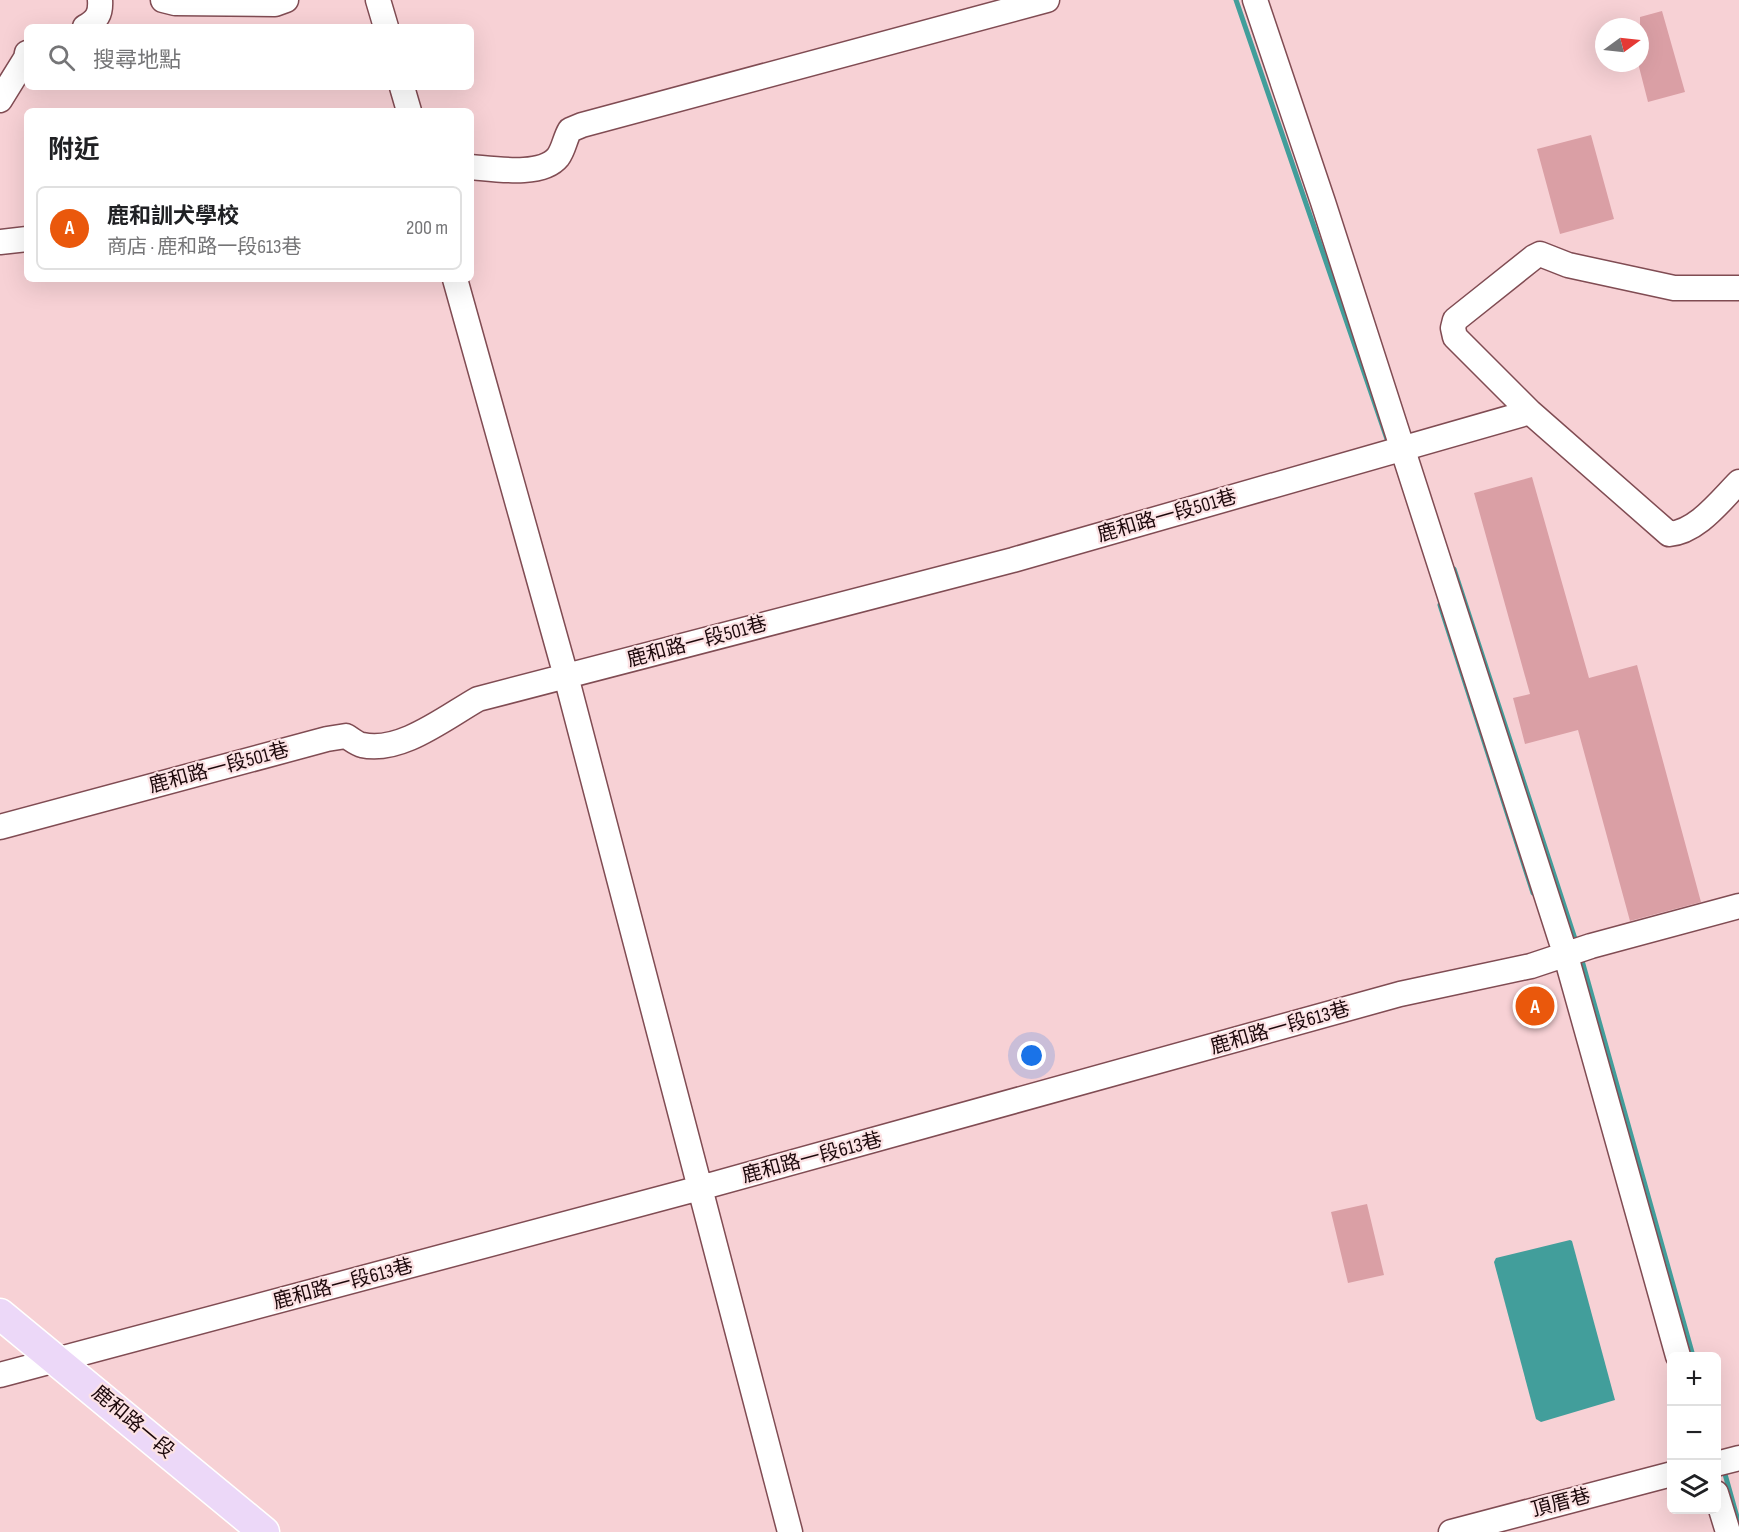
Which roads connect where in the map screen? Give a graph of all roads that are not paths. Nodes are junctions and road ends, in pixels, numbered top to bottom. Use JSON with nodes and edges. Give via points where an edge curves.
{"nodes":[{"id":1,"x":100,"y":0,"type":"edge"},
{"id":2,"x":163,"y":0,"type":"edge"},
{"id":3,"x":286,"y":0,"type":"edge"},
{"id":4,"x":378,"y":0,"type":"edge"},
{"id":5,"x":1047,"y":0,"type":"edge"},
{"id":6,"x":1255,"y":0,"type":"edge"},
{"id":7,"x":89,"y":24,"type":"edge"},
{"id":8,"x":385,"y":24,"type":"edge"},
{"id":9,"x":24,"y":61,"type":"edge"},
{"id":10,"x":403,"y":90,"type":"edge"},
{"id":11,"x":0,"y":100,"type":"edge"},
{"id":12,"x":408,"y":108,"type":"edge"},
{"id":13,"x":474,"y":167,"type":"edge"},
{"id":14,"x":24,"y":239,"type":"edge"},
{"id":15,"x":0,"y":242,"type":"edge"},
{"id":16,"x":456,"y":282,"type":"edge"},
{"id":17,"x":1739,"y":288,"type":"edge"},
{"id":18,"x":1530,"y":412,"type":"junction"},
{"id":19,"x":1403,"y":449,"type":"junction"},
{"id":20,"x":1739,"y":482,"type":"edge"},
{"id":21,"x":566,"y":676,"type":"junction"},
{"id":22,"x":0,"y":827,"type":"edge"},
{"id":23,"x":1739,"y":906,"type":"edge"},
{"id":24,"x":1566,"y":956,"type":"junction"},
{"id":25,"x":700,"y":1188,"type":"junction"},
{"id":26,"x":0,"y":1314,"type":"edge"},
{"id":27,"x":1677,"y":1352,"type":"edge"},
{"id":28,"x":57,"y":1360,"type":"junction"},
{"id":29,"x":0,"y":1375,"type":"edge"},
{"id":30,"x":1667,"y":1475,"type":"edge"},
{"id":31,"x":1721,"y":1509,"type":"edge"},
{"id":32,"x":264,"y":1532,"type":"edge"},
{"id":33,"x":790,"y":1532,"type":"edge"},
{"id":34,"x":1451,"y":1532,"type":"edge"},
{"id":35,"x":1728,"y":1532,"type":"edge"}],
"edges":[{"from":1,"to":7,"type":"street","via":[[98,18]]},
{"from":2,"to":3,"type":"street","via":[[275,4]]},
{"from":4,"to":8,"type":"street"},
{"from":5,"to":13,"type":"street","via":[[582,125],[570,130],[558,157],[546,167]]},
{"from":6,"to":19,"type":"street"},
{"from":9,"to":11,"type":"street"},
{"from":10,"to":12,"type":"street"},
{"from":14,"to":15,"type":"street"},
{"from":16,"to":21,"type":"street"},
{"from":17,"to":18,"type":"street","via":[[1674,288],[1568,265],[1540,254],[1534,257],[1455,320],[1453,328],[1455,337]]},
{"from":18,"to":19,"type":"street","name":"鹿和路一段501巷"},
{"from":18,"to":20,"type":"street","via":[[1669,534],[1689,528]]},
{"from":19,"to":21,"type":"street","name":"鹿和路一段501巷","via":[[1013,560]]},
{"from":19,"to":24,"type":"street"},
{"from":21,"to":22,"type":"street","name":"鹿和路一段501巷","via":[[478,699],[407,740],[378,747],[360,745],[346,736],[327,739]]},
{"from":21,"to":25,"type":"street"},
{"from":23,"to":24,"type":"street","name":"鹿和路一段613巷"},
{"from":24,"to":25,"type":"street","name":"鹿和路一段613巷","via":[[1400,994]]},
{"from":24,"to":27,"type":"street"},
{"from":25,"to":28,"type":"street","name":"鹿和路一段613巷"},
{"from":25,"to":33,"type":"street"},
{"from":26,"to":28,"type":"main road","name":"鹿和路一段"},
{"from":28,"to":29,"type":"street","name":"鹿和路一段613巷"},
{"from":28,"to":32,"type":"main road","name":"鹿和路一段"},
{"from":30,"to":34,"type":"street","name":"頂厝巷"},
{"from":31,"to":35,"type":"street"}]}
